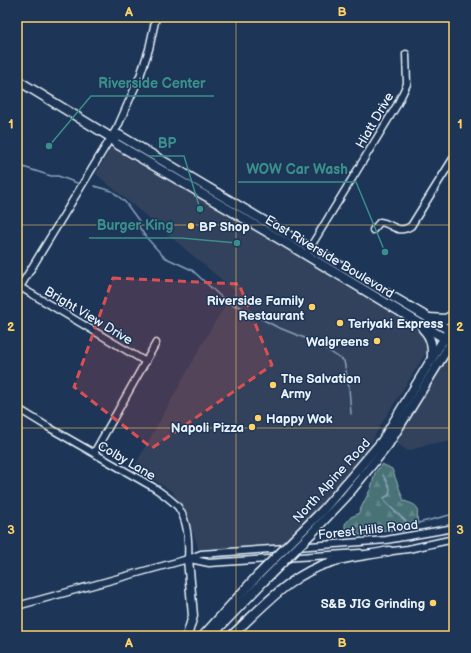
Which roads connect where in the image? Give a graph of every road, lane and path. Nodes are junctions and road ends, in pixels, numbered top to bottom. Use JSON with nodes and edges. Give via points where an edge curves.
{"nodes":[{"id":1,"x":156,"y":17,"type":"edge"},
{"id":2,"x":406,"y":54,"type":"dead end"},
{"id":3,"x":17,"y":80,"type":"edge"},
{"id":4,"x":112,"y":138,"type":"junction"},
{"id":5,"x":454,"y":157,"type":"edge"},
{"id":6,"x":373,"y":230,"type":"dead end"},
{"id":7,"x":311,"y":247,"type":"junction"},
{"id":8,"x":306,"y":255,"type":"junction"},
{"id":9,"x":19,"y":290,"type":"edge"},
{"id":10,"x":454,"y":314,"type":"edge"},
{"id":11,"x":429,"y":318,"type":"junction"},
{"id":12,"x":414,"y":320,"type":"junction"},
{"id":13,"x":454,"y":322,"type":"edge"},
{"id":14,"x":452,"y":332,"type":"edge"},
{"id":15,"x":451,"y":341,"type":"edge"},
{"id":16,"x":156,"y":343,"type":"dead end"},
{"id":17,"x":454,"y":352,"type":"edge"},
{"id":18,"x":436,"y":360,"type":"junction"},
{"id":19,"x":146,"y":362,"type":"junction"},
{"id":20,"x":17,"y":408,"type":"edge"},
{"id":21,"x":94,"y":453,"type":"junction"},
{"id":22,"x":454,"y":528,"type":"edge"},
{"id":23,"x":309,"y":530,"type":"junction"},
{"id":24,"x":454,"y":539,"type":"edge"},
{"id":25,"x":389,"y":552,"type":"junction"},
{"id":26,"x":188,"y":559,"type":"junction"},
{"id":27,"x":17,"y":606,"type":"edge"},
{"id":28,"x":187,"y":636,"type":"edge"},
{"id":29,"x":203,"y":636,"type":"edge"},
{"id":30,"x":213,"y":636,"type":"edge"},
{"id":31,"x":232,"y":636,"type":"edge"}],
"edges":[{"from":1,"to":4,"type":"street","via":[[140,76]]},
{"from":2,"to":7,"type":"street","name":"Hiatt Drive","via":[[407,84],[398,105]]},
{"from":3,"to":4,"type":"main road","name":"East Riverside Boulevard"},
{"from":4,"to":7,"type":"main road","name":"East Riverside Boulevard","via":[[119,135]]},
{"from":4,"to":8,"type":"main road","name":"East Riverside Boulevard","via":[[115,143]]},
{"from":4,"to":9,"type":"street"},
{"from":5,"to":6,"type":"street","via":[[411,226],[398,230],[380,222]]},
{"from":7,"to":8,"type":"street","name":"Hiatt Drive"},
{"from":7,"to":11,"type":"main road","name":"East Riverside Boulevard"},
{"from":8,"to":12,"type":"main road","name":"East Riverside Boulevard"},
{"from":9,"to":19,"type":"street","name":"Bright View Drive"},
{"from":10,"to":11,"type":"main road","via":[[446,319]]},
{"from":11,"to":14,"type":"main road","name":"East Riverside Boulevard"},
{"from":12,"to":15,"type":"main road","name":"East Riverside Boulevard"},
{"from":12,"to":18,"type":"main road","via":[[429,335]]},
{"from":13,"to":14,"type":"main road","name":"North Alpine Road"},
{"from":14,"to":15,"type":"main road","name":"North Alpine Road"},
{"from":15,"to":18,"type":"main road","name":"North Alpine Road"},
{"from":16,"to":19,"type":"street"},
{"from":17,"to":18,"type":"main road"},
{"from":18,"to":23,"type":"main road","name":"North Alpine Road","via":[[388,445],[346,497]]},
{"from":19,"to":21,"type":"street"},
{"from":20,"to":21,"type":"street","name":"Colby Lane"},
{"from":21,"to":26,"type":"street","name":"Colby Lane","via":[[153,487],[178,508],[185,522],[189,546]]},
{"from":22,"to":26,"type":"street","name":"Forest Hills Road","via":[[386,540],[201,554]]},
{"from":23,"to":29,"type":"main road","name":"North Alpine Road","bridge":true,"via":[[258,575]]},
{"from":23,"to":30,"type":"main road","name":"North Alpine Road","bridge":true},
{"from":24,"to":25,"type":"street","name":"Forest Hills Road"},
{"from":25,"to":26,"type":"street","name":"Forest Hills Road","via":[[320,554],[209,563]]},
{"from":25,"to":31,"type":"main road","via":[[332,562],[292,580]]},
{"from":26,"to":27,"type":"street","name":"Forest Hills Road"},
{"from":26,"to":28,"type":"main road","via":[[193,616]]}]}
